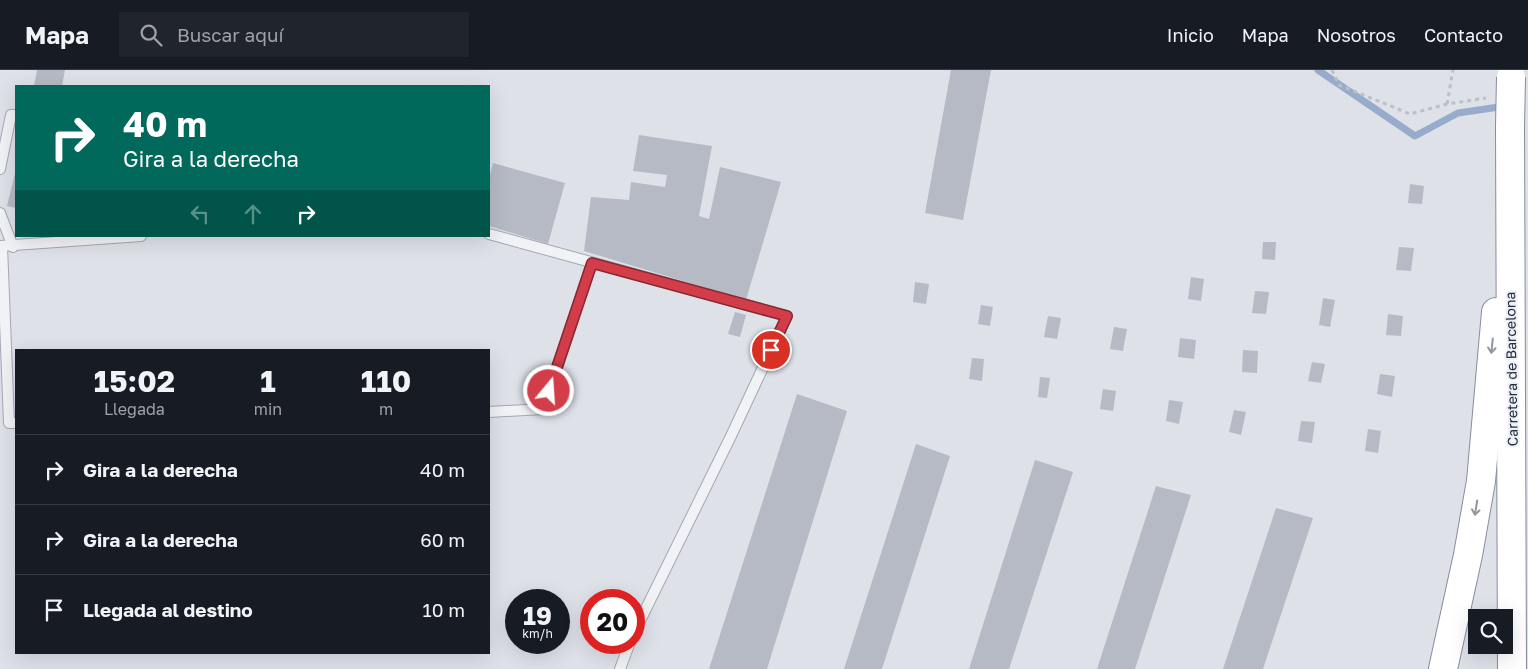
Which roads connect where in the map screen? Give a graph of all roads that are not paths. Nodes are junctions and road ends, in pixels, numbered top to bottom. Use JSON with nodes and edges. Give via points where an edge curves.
{"nodes":[{"id":1,"x":1511,"y":73,"type":"edge"},
{"id":2,"x":15,"y":115,"type":"edge"},
{"id":3,"x":1511,"y":158,"type":"junction"},
{"id":4,"x":0,"y":169,"type":"edge"},
{"id":5,"x":0,"y":213,"type":"edge"},
{"id":6,"x":490,"y":234,"type":"edge"},
{"id":7,"x":128,"y":237,"type":"edge"},
{"id":8,"x":1,"y":246,"type":"edge"},
{"id":9,"x":14,"y":246,"type":"junction"},
{"id":10,"x":592,"y":263,"type":"junction"},
{"id":11,"x":1528,"y":382,"type":"edge"},
{"id":12,"x":490,"y":412,"type":"edge"},
{"id":13,"x":15,"y":423,"type":"edge"},
{"id":14,"x":645,"y":611,"type":"edge"},
{"id":15,"x":626,"y":654,"type":"edge"},
{"id":16,"x":620,"y":669,"type":"edge"},
{"id":17,"x":1443,"y":669,"type":"edge"},
{"id":18,"x":1512,"y":669,"type":"edge"}],
"edges":[{"from":1,"to":3,"type":"highway","name":"Carretera de Barcelona","bridge":true},
{"from":2,"to":4,"type":"lane","via":[[11,115]]},
{"from":3,"to":11,"type":"highway"},
{"from":3,"to":17,"type":"highway","one_way":true,"via":[[1481,481]]},
{"from":3,"to":18,"type":"highway","name":"Carretera de Barcelona"},
{"from":5,"to":9,"type":"lane"},
{"from":6,"to":10,"type":"lane"},
{"from":7,"to":9,"type":"lane"},
{"from":8,"to":9,"type":"lane"},
{"from":8,"to":13,"type":"lane","via":[[9,423]]},
{"from":10,"to":12,"type":"lane","via":[[543,409]]},
{"from":10,"to":14,"type":"lane","via":[[787,316]]},
{"from":15,"to":16,"type":"lane"}]}
